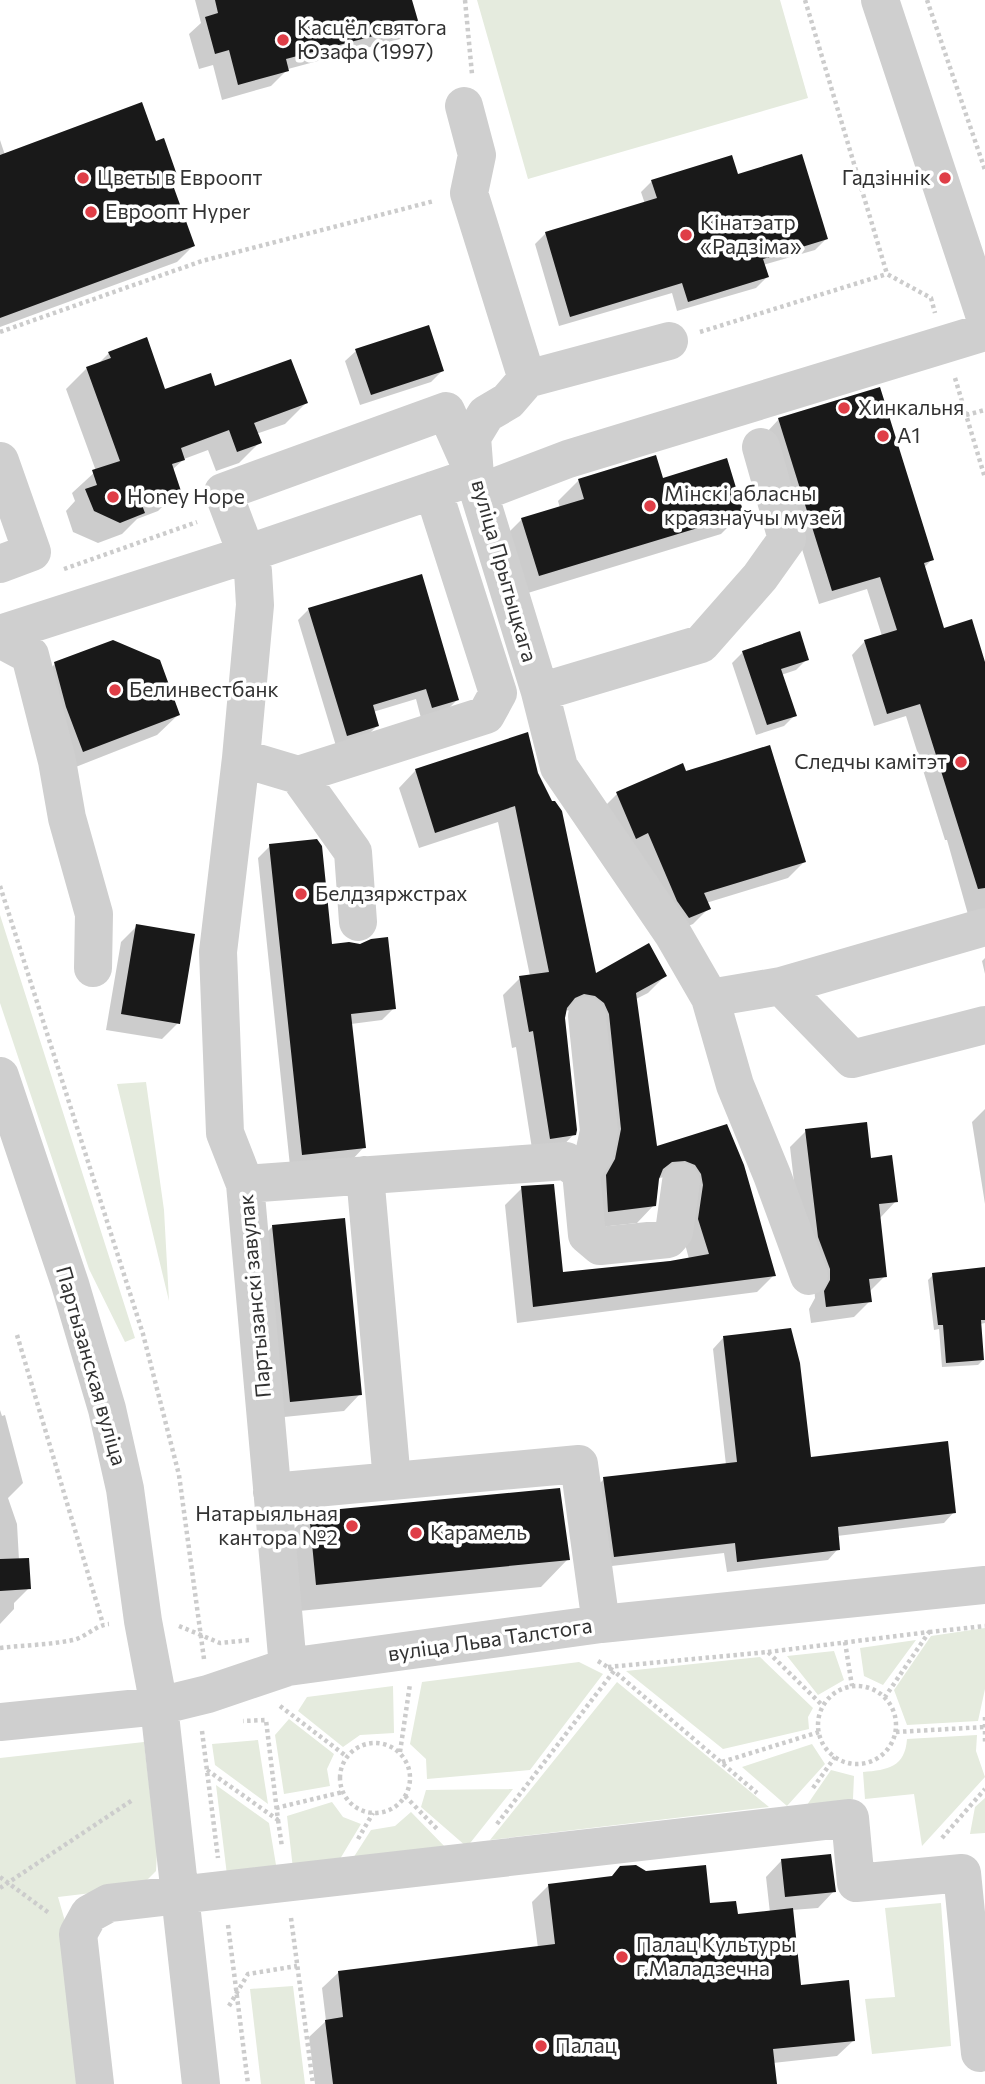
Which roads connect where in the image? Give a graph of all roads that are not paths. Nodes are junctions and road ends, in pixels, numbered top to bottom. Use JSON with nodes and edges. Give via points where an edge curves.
{"nodes":[{"id":1,"x":880,"y":0,"type":"edge"},
{"id":2,"x":468,"y":90,"type":"road end"},
{"id":3,"x":985,"y":317,"type":"edge"},
{"id":4,"x":985,"y":332,"type":"edge"},
{"id":5,"x":669,"y":341,"type":"road end"},
{"id":6,"x":527,"y":379,"type":"junction"},
{"id":7,"x":761,"y":447,"type":"dead end"},
{"id":8,"x":0,"y":461,"type":"edge"},
{"id":9,"x":477,"y":484,"type":"junction"},
{"id":10,"x":433,"y":489,"type":"junction"},
{"id":11,"x":246,"y":554,"type":"junction"},
{"id":12,"x":0,"y":564,"type":"edge"},
{"id":13,"x":0,"y":634,"type":"edge"},
{"id":14,"x":0,"y":639,"type":"edge"},
{"id":15,"x":540,"y":692,"type":"junction"},
{"id":16,"x":241,"y":758,"type":"junction"},
{"id":17,"x":298,"y":775,"type":"junction"},
{"id":18,"x":358,"y":922,"type":"dead end"},
{"id":19,"x":985,"y":927,"type":"edge"},
{"id":20,"x":93,"y":968,"type":"dead end"},
{"id":21,"x":780,"y":986,"type":"junction"},
{"id":22,"x":710,"y":998,"type":"junction"},
{"id":23,"x":587,"y":1016,"type":"dead end"},
{"id":24,"x":985,"y":1025,"type":"edge"},
{"id":25,"x":0,"y":1076,"type":"edge"},
{"id":26,"x":580,"y":1172,"type":"junction"},
{"id":27,"x":365,"y":1175,"type":"junction"},
{"id":28,"x":681,"y":1182,"type":"dead end"},
{"id":29,"x":245,"y":1184,"type":"junction"},
{"id":30,"x":809,"y":1276,"type":"dead end"},
{"id":31,"x":392,"y":1481,"type":"junction"},
{"id":32,"x":272,"y":1492,"type":"junction"},
{"id":33,"x":985,"y":1586,"type":"edge"},
{"id":34,"x":601,"y":1624,"type":"junction"},
{"id":35,"x":288,"y":1667,"type":"junction"},
{"id":36,"x":159,"y":1706,"type":"junction"},
{"id":37,"x":0,"y":1722,"type":"edge"},
{"id":38,"x":180,"y":1893,"type":"junction"},
{"id":39,"x":981,"y":2053,"type":"dead end"},
{"id":40,"x":95,"y":2084,"type":"edge"},
{"id":41,"x":201,"y":2084,"type":"edge"}],
"edges":[{"from":1,"to":3,"type":"street"},
{"from":2,"to":6,"type":"street","via":[[477,155],[469,192]]},
{"from":4,"to":9,"type":"street"},
{"from":5,"to":6,"type":"street"},
{"from":6,"to":9,"type":"street","name":"вуліца Прытыцкага","via":[[509,401],[486,414],[472,437]]},
{"from":7,"to":15,"type":"street","via":[[787,539],[701,644]]},
{"from":8,"to":12,"type":"street","via":[[32,552]]},
{"from":9,"to":10,"type":"street"},
{"from":9,"to":11,"type":"street","name":"Партызанскі завулак","via":[[446,411],[223,492]]},
{"from":9,"to":15,"type":"street","name":"вуліца Прытыцкага"},
{"from":10,"to":11,"type":"street"},
{"from":10,"to":17,"type":"street","via":[[498,693],[486,715]]},
{"from":11,"to":13,"type":"street"},
{"from":11,"to":16,"type":"street","name":"Партызанскі завулак","via":[[253,571],[255,605]]},
{"from":14,"to":20,"type":"street","via":[[30,655],[94,914]]},
{"from":15,"to":22,"type":"street","name":"вуліца Прытыцкага","via":[[559,767],[673,934]]},
{"from":16,"to":17,"type":"street"},
{"from":16,"to":29,"type":"street","name":"Партызанскі завулак","via":[[218,953],[225,1133]]},
{"from":17,"to":18,"type":"street","via":[[353,852]]},
{"from":19,"to":21,"type":"street"},
{"from":21,"to":22,"type":"street"},
{"from":21,"to":24,"type":"street","via":[[852,1059]]},
{"from":22,"to":30,"type":"street","name":"вуліца Прытыцкага","via":[[735,1086]]},
{"from":23,"to":26,"type":"street","via":[[599,1130],[594,1154]]},
{"from":25,"to":36,"type":"street","name":"Партызанская вуліца","via":[[107,1409],[125,1489]]},
{"from":26,"to":27,"type":"street","via":[[566,1161]]},
{"from":26,"to":28,"type":"street","via":[[587,1235],[600,1245],[668,1239],[674,1232]]},
{"from":27,"to":29,"type":"street"},
{"from":27,"to":31,"type":"street"},
{"from":29,"to":32,"type":"street","name":"Партызанскі завулак"},
{"from":31,"to":32,"type":"street"},
{"from":31,"to":34,"type":"street","via":[[579,1464]]},
{"from":32,"to":35,"type":"street","name":"Партызанскі завулак"},
{"from":33,"to":34,"type":"street","name":"вуліца Льва Талстога"},
{"from":34,"to":35,"type":"street","name":"вуліца Льва Талстога"},
{"from":35,"to":36,"type":"street","name":"вуліца Льва Талстога"},
{"from":36,"to":37,"type":"street","name":"вуліца Льва Талстога"},
{"from":36,"to":38,"type":"street","name":"Партызанская вуліца"},
{"from":38,"to":39,"type":"street","via":[[849,1818],[856,1883],[962,1873]]},
{"from":38,"to":40,"type":"street","via":[[109,1903],[89,1914],[78,1934]]},
{"from":38,"to":41,"type":"street","name":"Партызанская вуліца"}]}
